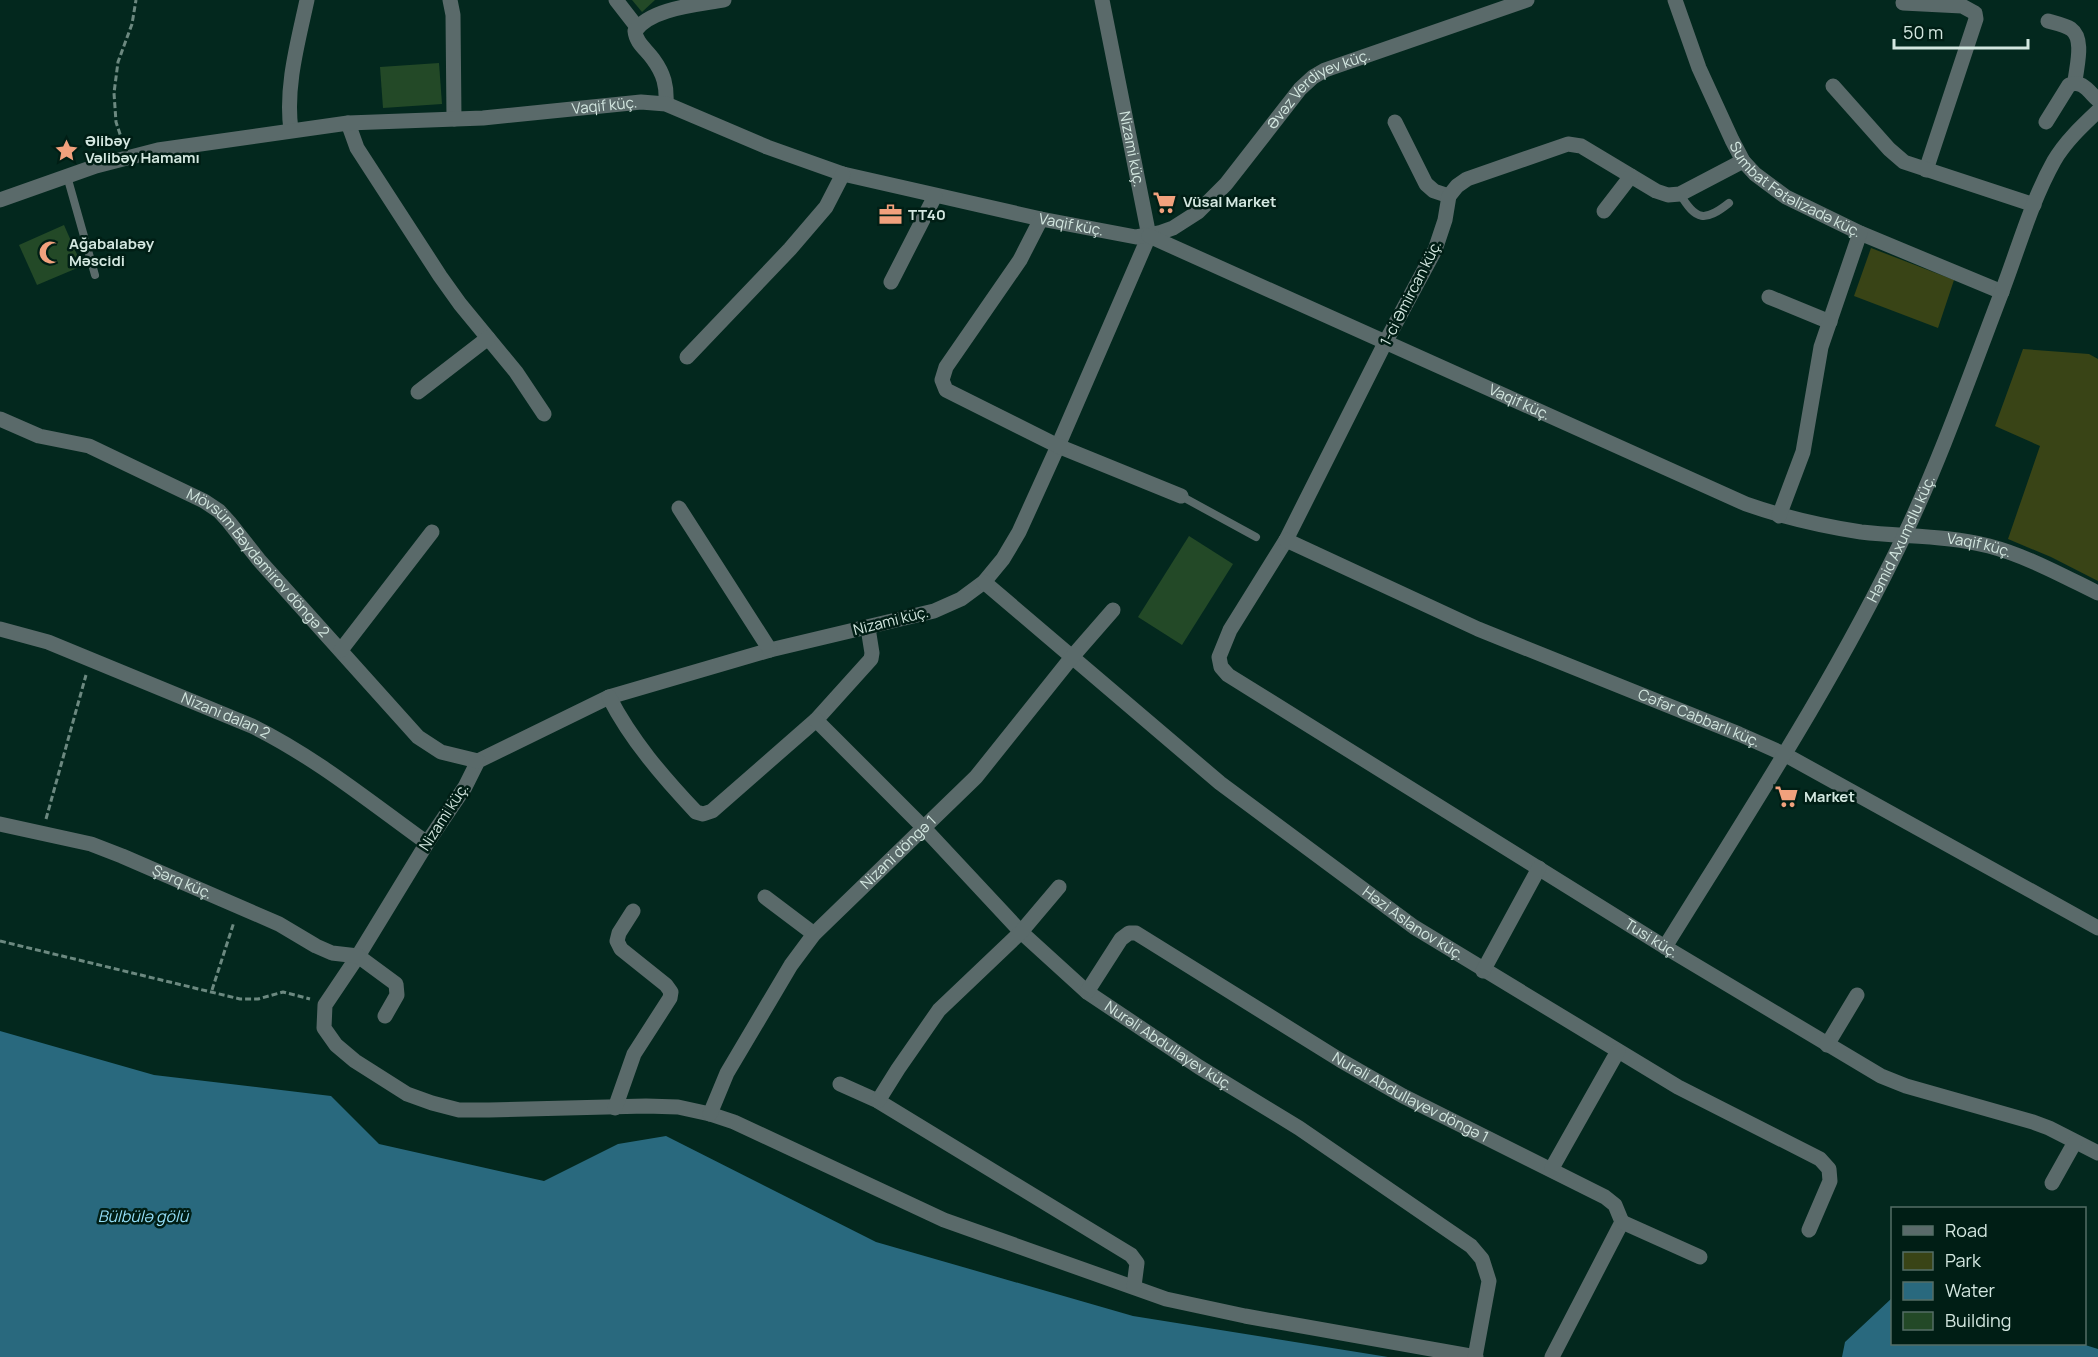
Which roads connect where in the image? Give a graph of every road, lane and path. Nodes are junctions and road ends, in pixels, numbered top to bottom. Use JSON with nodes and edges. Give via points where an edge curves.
{"nodes":[{"id":1,"x":136,"y":0,"type":"edge"},
{"id":2,"x":307,"y":0,"type":"edge"},
{"id":3,"x":450,"y":0,"type":"edge"},
{"id":4,"x":616,"y":0,"type":"edge"},
{"id":5,"x":724,"y":0,"type":"edge"},
{"id":6,"x":1101,"y":0,"type":"edge"},
{"id":7,"x":1527,"y":0,"type":"edge"},
{"id":8,"x":1675,"y":0,"type":"edge"},
{"id":9,"x":1903,"y":3,"type":"dead end"},
{"id":10,"x":1963,"y":3,"type":"edge"},
{"id":11,"x":2048,"y":21,"type":"dead end"},
{"id":12,"x":638,"y":27,"type":"junction"},
{"id":13,"x":2075,"y":82,"type":"junction"},
{"id":14,"x":1833,"y":86,"type":"dead end"},
{"id":15,"x":2098,"y":100,"type":"edge"},
{"id":16,"x":666,"y":104,"type":"junction"},
{"id":17,"x":2098,"y":111,"type":"edge"},
{"id":18,"x":454,"y":119,"type":"junction"},
{"id":19,"x":1395,"y":122,"type":"dead end"},
{"id":20,"x":2046,"y":122,"type":"dead end"},
{"id":21,"x":348,"y":123,"type":"junction"},
{"id":22,"x":291,"y":130,"type":"junction"},
{"id":23,"x":127,"y":156,"type":"junction"},
{"id":24,"x":1743,"y":161,"type":"junction"},
{"id":25,"x":1926,"y":170,"type":"junction"},
{"id":26,"x":843,"y":174,"type":"junction"},
{"id":27,"x":67,"y":176,"type":"junction"},
{"id":28,"x":1631,"y":176,"type":"junction"},
{"id":29,"x":1680,"y":194,"type":"junction"},
{"id":30,"x":935,"y":196,"type":"junction"},
{"id":31,"x":1449,"y":196,"type":"junction"},
{"id":32,"x":0,"y":200,"type":"edge"},
{"id":33,"x":1729,"y":203,"type":"dead end"},
{"id":34,"x":2034,"y":205,"type":"junction"},
{"id":35,"x":1604,"y":211,"type":"dead end"},
{"id":36,"x":1041,"y":219,"type":"junction"},
{"id":37,"x":1860,"y":233,"type":"junction"},
{"id":38,"x":1149,"y":236,"type":"junction"},
{"id":39,"x":95,"y":275,"type":"dead end"},
{"id":40,"x":891,"y":282,"type":"dead end"},
{"id":41,"x":2002,"y":292,"type":"junction"},
{"id":42,"x":1769,"y":297,"type":"dead end"},
{"id":43,"x":1830,"y":322,"type":"junction"},
{"id":44,"x":488,"y":338,"type":"junction"},
{"id":45,"x":1385,"y":343,"type":"junction"},
{"id":46,"x":687,"y":357,"type":"dead end"},
{"id":47,"x":418,"y":392,"type":"dead end"},
{"id":48,"x":544,"y":414,"type":"dead end"},
{"id":49,"x":0,"y":419,"type":"edge"},
{"id":50,"x":1058,"y":446,"type":"junction"},
{"id":51,"x":1181,"y":496,"type":"joint"},
{"id":52,"x":679,"y":508,"type":"dead end"},
{"id":53,"x":1779,"y":516,"type":"junction"},
{"id":54,"x":432,"y":532,"type":"dead end"},
{"id":55,"x":1905,"y":534,"type":"junction"},
{"id":56,"x":1256,"y":537,"type":"dead end"},
{"id":57,"x":1286,"y":540,"type":"junction"},
{"id":58,"x":984,"y":582,"type":"junction"},
{"id":59,"x":2098,"y":592,"type":"edge"},
{"id":60,"x":1113,"y":609,"type":"dead end"},
{"id":61,"x":868,"y":628,"type":"junction"},
{"id":62,"x":0,"y":629,"type":"edge"},
{"id":63,"x":341,"y":650,"type":"junction"},
{"id":64,"x":770,"y":650,"type":"junction"},
{"id":65,"x":1072,"y":657,"type":"junction"},
{"id":66,"x":91,"y":659,"type":"junction"},
{"id":67,"x":1228,"y":675,"type":"joint"},
{"id":68,"x":609,"y":697,"type":"junction"},
{"id":69,"x":816,"y":720,"type":"junction"},
{"id":70,"x":1784,"y":754,"type":"junction"},
{"id":71,"x":478,"y":760,"type":"junction"},
{"id":72,"x":0,"y":824,"type":"edge"},
{"id":73,"x":924,"y":828,"type":"junction"},
{"id":74,"x":42,"y":834,"type":"junction"},
{"id":75,"x":427,"y":843,"type":"junction"},
{"id":76,"x":1539,"y":868,"type":"junction"},
{"id":77,"x":1059,"y":886,"type":"dead end"},
{"id":78,"x":765,"y":897,"type":"dead end"},
{"id":79,"x":239,"y":906,"type":"junction"},
{"id":80,"x":633,"y":911,"type":"dead end"},
{"id":81,"x":2098,"y":928,"type":"edge"},
{"id":82,"x":1021,"y":932,"type":"junction"},
{"id":83,"x":814,"y":934,"type":"junction"},
{"id":84,"x":0,"y":941,"type":"edge"},
{"id":85,"x":1665,"y":947,"type":"junction"},
{"id":86,"x":358,"y":956,"type":"junction"},
{"id":87,"x":1483,"y":971,"type":"junction"},
{"id":88,"x":212,"y":991,"type":"junction"},
{"id":89,"x":1087,"y":992,"type":"junction"},
{"id":90,"x":1857,"y":995,"type":"dead end"},
{"id":91,"x":325,"y":1005,"type":"junction"},
{"id":92,"x":385,"y":1016,"type":"dead end"},
{"id":93,"x":1827,"y":1045,"type":"junction"},
{"id":94,"x":1618,"y":1051,"type":"junction"},
{"id":95,"x":840,"y":1084,"type":"dead end"},
{"id":96,"x":878,"y":1101,"type":"junction"},
{"id":97,"x":615,"y":1108,"type":"junction"},
{"id":98,"x":710,"y":1114,"type":"junction"},
{"id":99,"x":2075,"y":1142,"type":"junction"},
{"id":100,"x":2098,"y":1153,"type":"edge"},
{"id":101,"x":1552,"y":1168,"type":"junction"},
{"id":102,"x":2052,"y":1183,"type":"dead end"},
{"id":103,"x":1622,"y":1222,"type":"junction"},
{"id":104,"x":1809,"y":1230,"type":"dead end"},
{"id":105,"x":1700,"y":1257,"type":"dead end"},
{"id":106,"x":1134,"y":1287,"type":"junction"},
{"id":107,"x":1476,"y":1357,"type":"edge"},
{"id":108,"x":1552,"y":1357,"type":"edge"}],
"edges":[{"from":1,"to":23,"type":"path","via":[[118,62],[114,93],[116,122]]},
{"from":2,"to":22,"type":"street","via":[[290,92]]},
{"from":3,"to":18,"type":"street"},
{"from":4,"to":12,"type":"street"},
{"from":5,"to":12,"type":"street","via":[[660,13]]},
{"from":6,"to":38,"type":"street","name":"Nizami küç."},
{"from":7,"to":38,"type":"street","name":"Əvəz Verdiyev küç.","via":[[1313,77],[1210,201],[1173,228]]},
{"from":8,"to":24,"type":"street","name":"Sumbat Fətəlizadə küç.","via":[[1699,68]]},
{"from":9,"to":10,"type":"street"},
{"from":10,"to":25,"type":"street","via":[[1975,13],[1976,19]]},
{"from":11,"to":13,"type":"street","via":[[2076,34],[2079,42]]},
{"from":12,"to":16,"type":"street","via":[[638,42],[664,76]]},
{"from":13,"to":15,"type":"street"},
{"from":13,"to":20,"type":"street","via":[[2069,85]]},
{"from":14,"to":25,"type":"street","via":[[1904,162]]},
{"from":16,"to":18,"type":"street","name":"Vaqif küç.","via":[[640,102]]},
{"from":16,"to":26,"type":"street","name":"Vaqif küç."},
{"from":17,"to":34,"type":"street","name":"Həmid Axumdlu küç.","via":[[2055,161]]},
{"from":18,"to":21,"type":"street","name":"Vaqif küç."},
{"from":19,"to":31,"type":"street","via":[[1426,184]]},
{"from":21,"to":22,"type":"street","name":"Vaqif küç."},
{"from":21,"to":44,"type":"street","via":[[357,148],[392,204]]},
{"from":22,"to":23,"type":"street","name":"Vaqif küç."},
{"from":23,"to":27,"type":"street","name":"Vaqif küç."},
{"from":24,"to":29,"type":"street"},
{"from":24,"to":37,"type":"street","name":"Sumbat Fətəlizadə küç.","via":[[1786,196]]},
{"from":25,"to":34,"type":"street"},
{"from":26,"to":30,"type":"street","name":"Vaqif küç."},
{"from":26,"to":46,"type":"street","via":[[826,207],[798,240]]},
{"from":27,"to":32,"type":"street","name":"Vaqif küç."},
{"from":27,"to":39,"type":"lane"},
{"from":28,"to":29,"type":"street","via":[[1656,191]]},
{"from":28,"to":31,"type":"street","via":[[1581,146],[1568,144],[1467,179]]},
{"from":28,"to":35,"type":"street"},
{"from":29,"to":33,"type":"lane","via":[[1698,216],[1718,212]]},
{"from":30,"to":36,"type":"street","name":"Vaqif küç."},
{"from":30,"to":40,"type":"street"},
{"from":31,"to":45,"type":"street","name":"1-ci Əmircan küç.","via":[[1435,250]]},
{"from":34,"to":41,"type":"street","name":"Həmid Axumdlu küç."},
{"from":36,"to":38,"type":"street","name":"Vaqif küç.","via":[[1125,237]]},
{"from":36,"to":50,"type":"street","via":[[1020,260],[946,368],[942,380],[946,390],[957,398]]},
{"from":37,"to":41,"type":"street","name":"Sumbat Fətəlizadə küç."},
{"from":37,"to":43,"type":"street"},
{"from":38,"to":45,"type":"street","name":"Vaqif küç."},
{"from":38,"to":50,"type":"street","name":"Nizami küç."},
{"from":41,"to":55,"type":"street","name":"Həmid Axumdlu küç."},
{"from":42,"to":43,"type":"street"},
{"from":43,"to":53,"type":"street","via":[[1821,347],[1803,452]]},
{"from":44,"to":47,"type":"street"},
{"from":44,"to":48,"type":"street"},
{"from":45,"to":53,"type":"street","name":"Vaqif küç."},
{"from":45,"to":57,"type":"street","name":"1-ci Əmircan küç."},
{"from":49,"to":63,"type":"street","name":"Mövsüm Bəydəmirov döngə 2","via":[[39,436],[89,446],[219,511]]},
{"from":50,"to":51,"type":"street"},
{"from":50,"to":58,"type":"street","name":"Nizami küç.","via":[[1019,532],[1004,559]]},
{"from":51,"to":56,"type":"lane"},
{"from":52,"to":64,"type":"street"},
{"from":53,"to":55,"type":"street","name":"Vaqif küç.","via":[[1861,532]]},
{"from":54,"to":63,"type":"street"},
{"from":55,"to":59,"type":"street","name":"Vaqif küç.","via":[[2005,550]]},
{"from":55,"to":70,"type":"street","name":"Həmid Axumdlu küç.","via":[[1872,602]]},
{"from":57,"to":67,"type":"street","name":"1-ci Əmircan küç.","via":[[1218,657]]},
{"from":57,"to":70,"type":"street","name":"Cəfər Cabbarlı küç.","via":[[1478,628]]},
{"from":58,"to":61,"type":"street","name":"Nizami küç.","via":[[961,599],[934,611]]},
{"from":58,"to":65,"type":"street","name":"Həzi Aslanov küç."},
{"from":60,"to":65,"type":"street","name":"Nizani döngə 1"},
{"from":61,"to":64,"type":"street","name":"Nizami küç."},
{"from":61,"to":69,"type":"street","via":[[871,659]]},
{"from":62,"to":66,"type":"street","name":"Nizani dalan 2"},
{"from":63,"to":71,"type":"street","name":"Mövsüm Bəydəmirov döngə 2","via":[[418,737],[441,753]]},
{"from":64,"to":68,"type":"street","name":"Nizami küç."},
{"from":65,"to":73,"type":"street","name":"Nizani döngə 1","via":[[976,777]]},
{"from":65,"to":87,"type":"street","name":"Həzi Aslanov küç.","via":[[1251,807],[1414,927]]},
{"from":66,"to":74,"type":"path"},
{"from":66,"to":75,"type":"street","name":"Nizani dalan 2","via":[[281,740]]},
{"from":67,"to":76,"type":"street","name":"Tusi küç."},
{"from":68,"to":69,"type":"street","via":[[622,723],[647,756],[696,812],[703,814],[712,811]]},
{"from":68,"to":71,"type":"street","name":"Nizami küç."},
{"from":69,"to":73,"type":"street","name":"Nurəli Abdullayev küç."},
{"from":70,"to":81,"type":"street","name":"Cəfər Cabbarlı küç."},
{"from":70,"to":85,"type":"street","name":"Həmid Axumdlu küç."},
{"from":71,"to":75,"type":"street","name":"Nizami küç.","via":[[465,787]]},
{"from":72,"to":74,"type":"street","name":"Şərq küç."},
{"from":73,"to":82,"type":"street","name":"Nurəli Abdullayev küç."},
{"from":73,"to":83,"type":"street","name":"Nizani döngə 1"},
{"from":74,"to":79,"type":"street","name":"Şərq küç.","via":[[91,844]]},
{"from":75,"to":86,"type":"street","name":"Nizami küç."},
{"from":76,"to":85,"type":"street","name":"Tusi küç."},
{"from":76,"to":87,"type":"street"},
{"from":77,"to":82,"type":"street"},
{"from":78,"to":83,"type":"street"},
{"from":79,"to":86,"type":"street","name":"Şərq küç.","via":[[332,953]]},
{"from":79,"to":88,"type":"path"},
{"from":80,"to":97,"type":"street","via":[[617,941],[621,949],[671,992],[634,1054]]},
{"from":82,"to":89,"type":"street","name":"Nurəli Abdullayev küç."},
{"from":82,"to":96,"type":"street","via":[[939,1010]]},
{"from":83,"to":98,"type":"street","name":"Nizani döngə 1","via":[[791,965],[727,1073]]},
{"from":84,"to":88,"type":"path"},
{"from":85,"to":93,"type":"street","name":"Tusi küç."},
{"from":86,"to":91,"type":"street","name":"Nizami küç."},
{"from":86,"to":92,"type":"street","via":[[396,984],[397,995]]},
{"from":87,"to":94,"type":"street","name":"Həzi Aslanov küç."},
{"from":88,"to":91,"type":"path","via":[[240,999],[283,992]]},
{"from":89,"to":101,"type":"street","name":"Nurəli Abdullayev döngə 1","via":[[1121,939],[1136,933],[1403,1096]]},
{"from":89,"to":107,"type":"street","name":"Nurəli Abdullayev küç.","via":[[1299,1128],[1471,1246],[1482,1259],[1489,1281]]},
{"from":90,"to":93,"type":"street"},
{"from":91,"to":97,"type":"street","via":[[324,1028],[336,1045],[407,1094],[432,1103],[459,1110]]},
{"from":93,"to":99,"type":"street","name":"Tusi küç.","via":[[1890,1080],[2033,1122]]},
{"from":94,"to":101,"type":"street"},
{"from":94,"to":104,"type":"street","name":"Həzi Aslanov küç.","via":[[1677,1086],[1820,1159],[1828,1169],[1830,1181]]},
{"from":95,"to":96,"type":"street"},
{"from":96,"to":106,"type":"street","via":[[1131,1255],[1137,1263]]},
{"from":97,"to":98,"type":"street","via":[[678,1107]]},
{"from":98,"to":106,"type":"street","via":[[944,1220]]},
{"from":99,"to":100,"type":"street","name":"Tusi küç."},
{"from":99,"to":102,"type":"street"},
{"from":101,"to":103,"type":"street","name":"Nurəli Abdullayev döngə 1","via":[[1605,1197],[1615,1205]]},
{"from":103,"to":105,"type":"street"},
{"from":103,"to":108,"type":"street"},
{"from":106,"to":107,"type":"street","via":[[1166,1299],[1245,1316]]}]}
